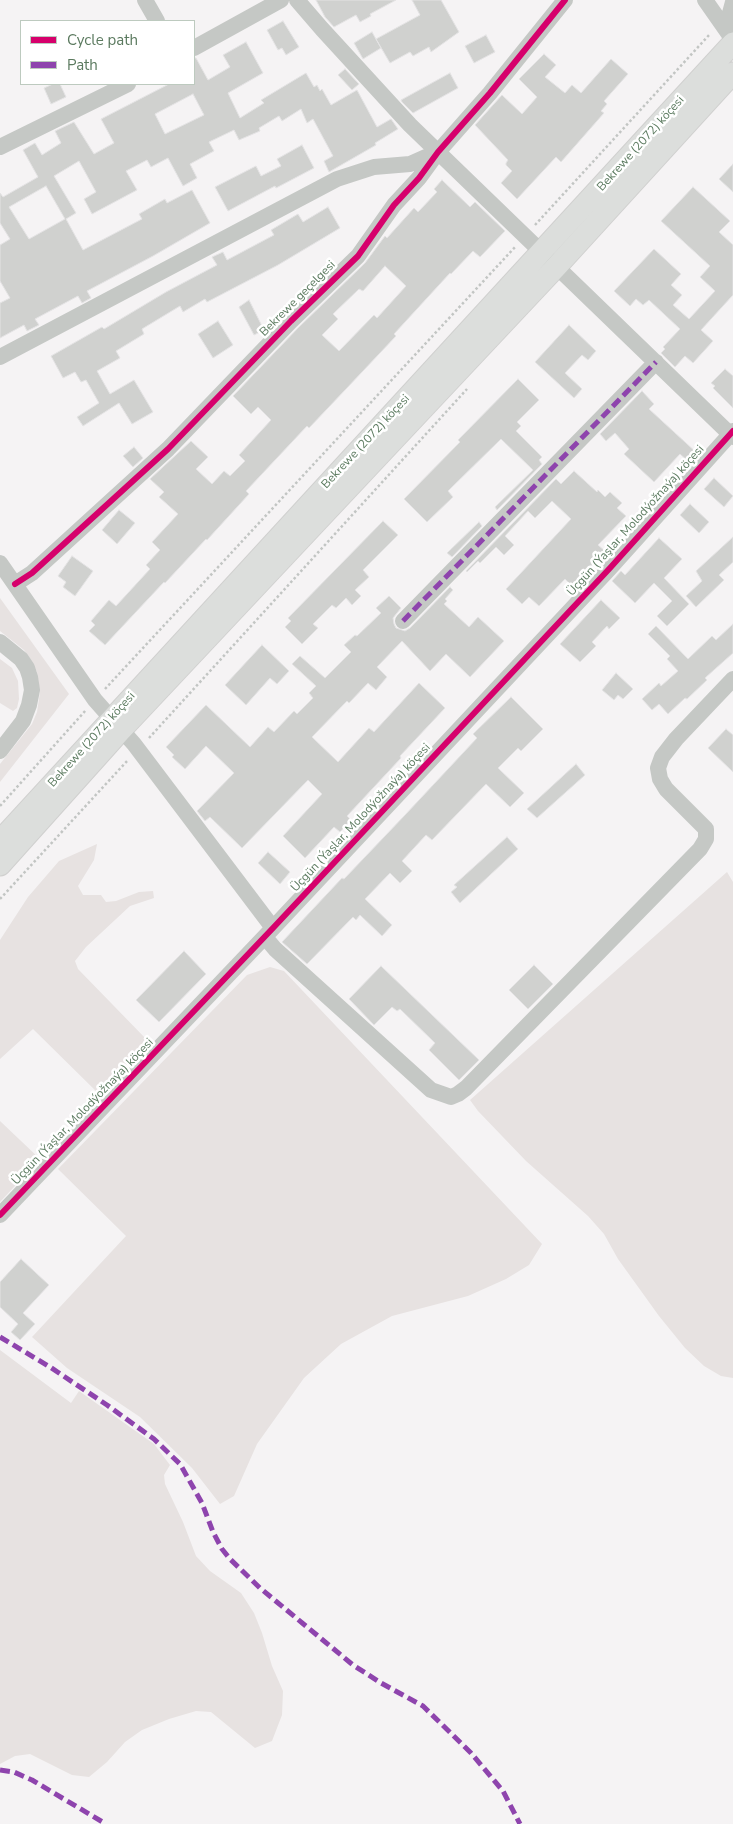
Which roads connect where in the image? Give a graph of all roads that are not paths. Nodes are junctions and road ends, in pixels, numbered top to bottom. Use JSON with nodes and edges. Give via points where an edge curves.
{"nodes":[{"id":1,"x":145,"y":0,"type":"edge"},
{"id":2,"x":281,"y":0,"type":"edge"},
{"id":3,"x":297,"y":0,"type":"edge"},
{"id":4,"x":565,"y":0,"type":"edge"},
{"id":5,"x":705,"y":0,"type":"edge"},
{"id":6,"x":733,"y":2,"type":"edge"},
{"id":7,"x":156,"y":20,"type":"edge"},
{"id":8,"x":733,"y":40,"type":"edge"},
{"id":9,"x":195,"y":47,"type":"edge"},
{"id":10,"x":733,"y":72,"type":"edge"},
{"id":11,"x":126,"y":85,"type":"edge"},
{"id":12,"x":0,"y":147,"type":"edge"},
{"id":13,"x":438,"y":152,"type":"junction"},
{"id":14,"x":549,"y":259,"type":"junction"},
{"id":15,"x":0,"y":357,"type":"edge"},
{"id":16,"x":656,"y":362,"type":"junction"},
{"id":17,"x":732,"y":434,"type":"edge"},
{"id":18,"x":0,"y":563,"type":"edge"},
{"id":19,"x":15,"y":584,"type":"junction"},
{"id":20,"x":403,"y":621,"type":"dead end"},
{"id":21,"x":0,"y":642,"type":"edge"},
{"id":22,"x":733,"y":679,"type":"edge"},
{"id":23,"x":116,"y":724,"type":"junction"},
{"id":24,"x":0,"y":751,"type":"edge"},
{"id":25,"x":0,"y":841,"type":"edge"},
{"id":26,"x":0,"y":865,"type":"edge"},
{"id":27,"x":269,"y":932,"type":"junction"},
{"id":28,"x":0,"y":1215,"type":"edge"}],
"edges":[{"from":1,"to":7,"type":"street"},
{"from":2,"to":9,"type":"street"},
{"from":3,"to":13,"type":"street"},
{"from":4,"to":13,"type":"street","name":"Bekrewe geçelgesi"},
{"from":5,"to":8,"type":"street"},
{"from":6,"to":8,"type":"street","via":[[730,13]]},
{"from":8,"to":14,"type":"main road","name":"Bekrewe (2072) köçesi"},
{"from":10,"to":14,"type":"main road","name":"Bekrewe (2072) köçesi"},
{"from":11,"to":12,"type":"street"},
{"from":13,"to":14,"type":"street"},
{"from":13,"to":15,"type":"street","via":[[410,164],[374,167],[337,179]]},
{"from":13,"to":19,"type":"street","name":"Bekrewe geçelgesi","via":[[394,205],[358,256],[290,321],[168,450],[32,573]]},
{"from":14,"to":16,"type":"street"},
{"from":14,"to":23,"type":"main road","name":"Bekrewe (2072) köçesi"},
{"from":16,"to":17,"type":"street"},
{"from":16,"to":20,"type":"street"},
{"from":17,"to":27,"type":"street","name":"Üçgün (Ýaşlar, Molodýožnaýa) köçesi"},
{"from":18,"to":19,"type":"street"},
{"from":19,"to":23,"type":"street","via":[[95,700]]},
{"from":21,"to":24,"type":"street","via":[[21,659],[27,668],[32,690],[24,721]]},
{"from":22,"to":27,"type":"street","via":[[676,739],[658,768],[666,789],[706,829],[706,839],[700,849],[458,1094],[451,1097],[431,1090],[275,949]]},
{"from":23,"to":25,"type":"main road","name":"Bekrewe (2072) köçesi"},
{"from":23,"to":26,"type":"main road","name":"Bekrewe (2072) köçesi"},
{"from":23,"to":27,"type":"street"},
{"from":27,"to":28,"type":"street","name":"Üçgün (Ýaşlar, Molodýožnaýa) köçesi"}]}
